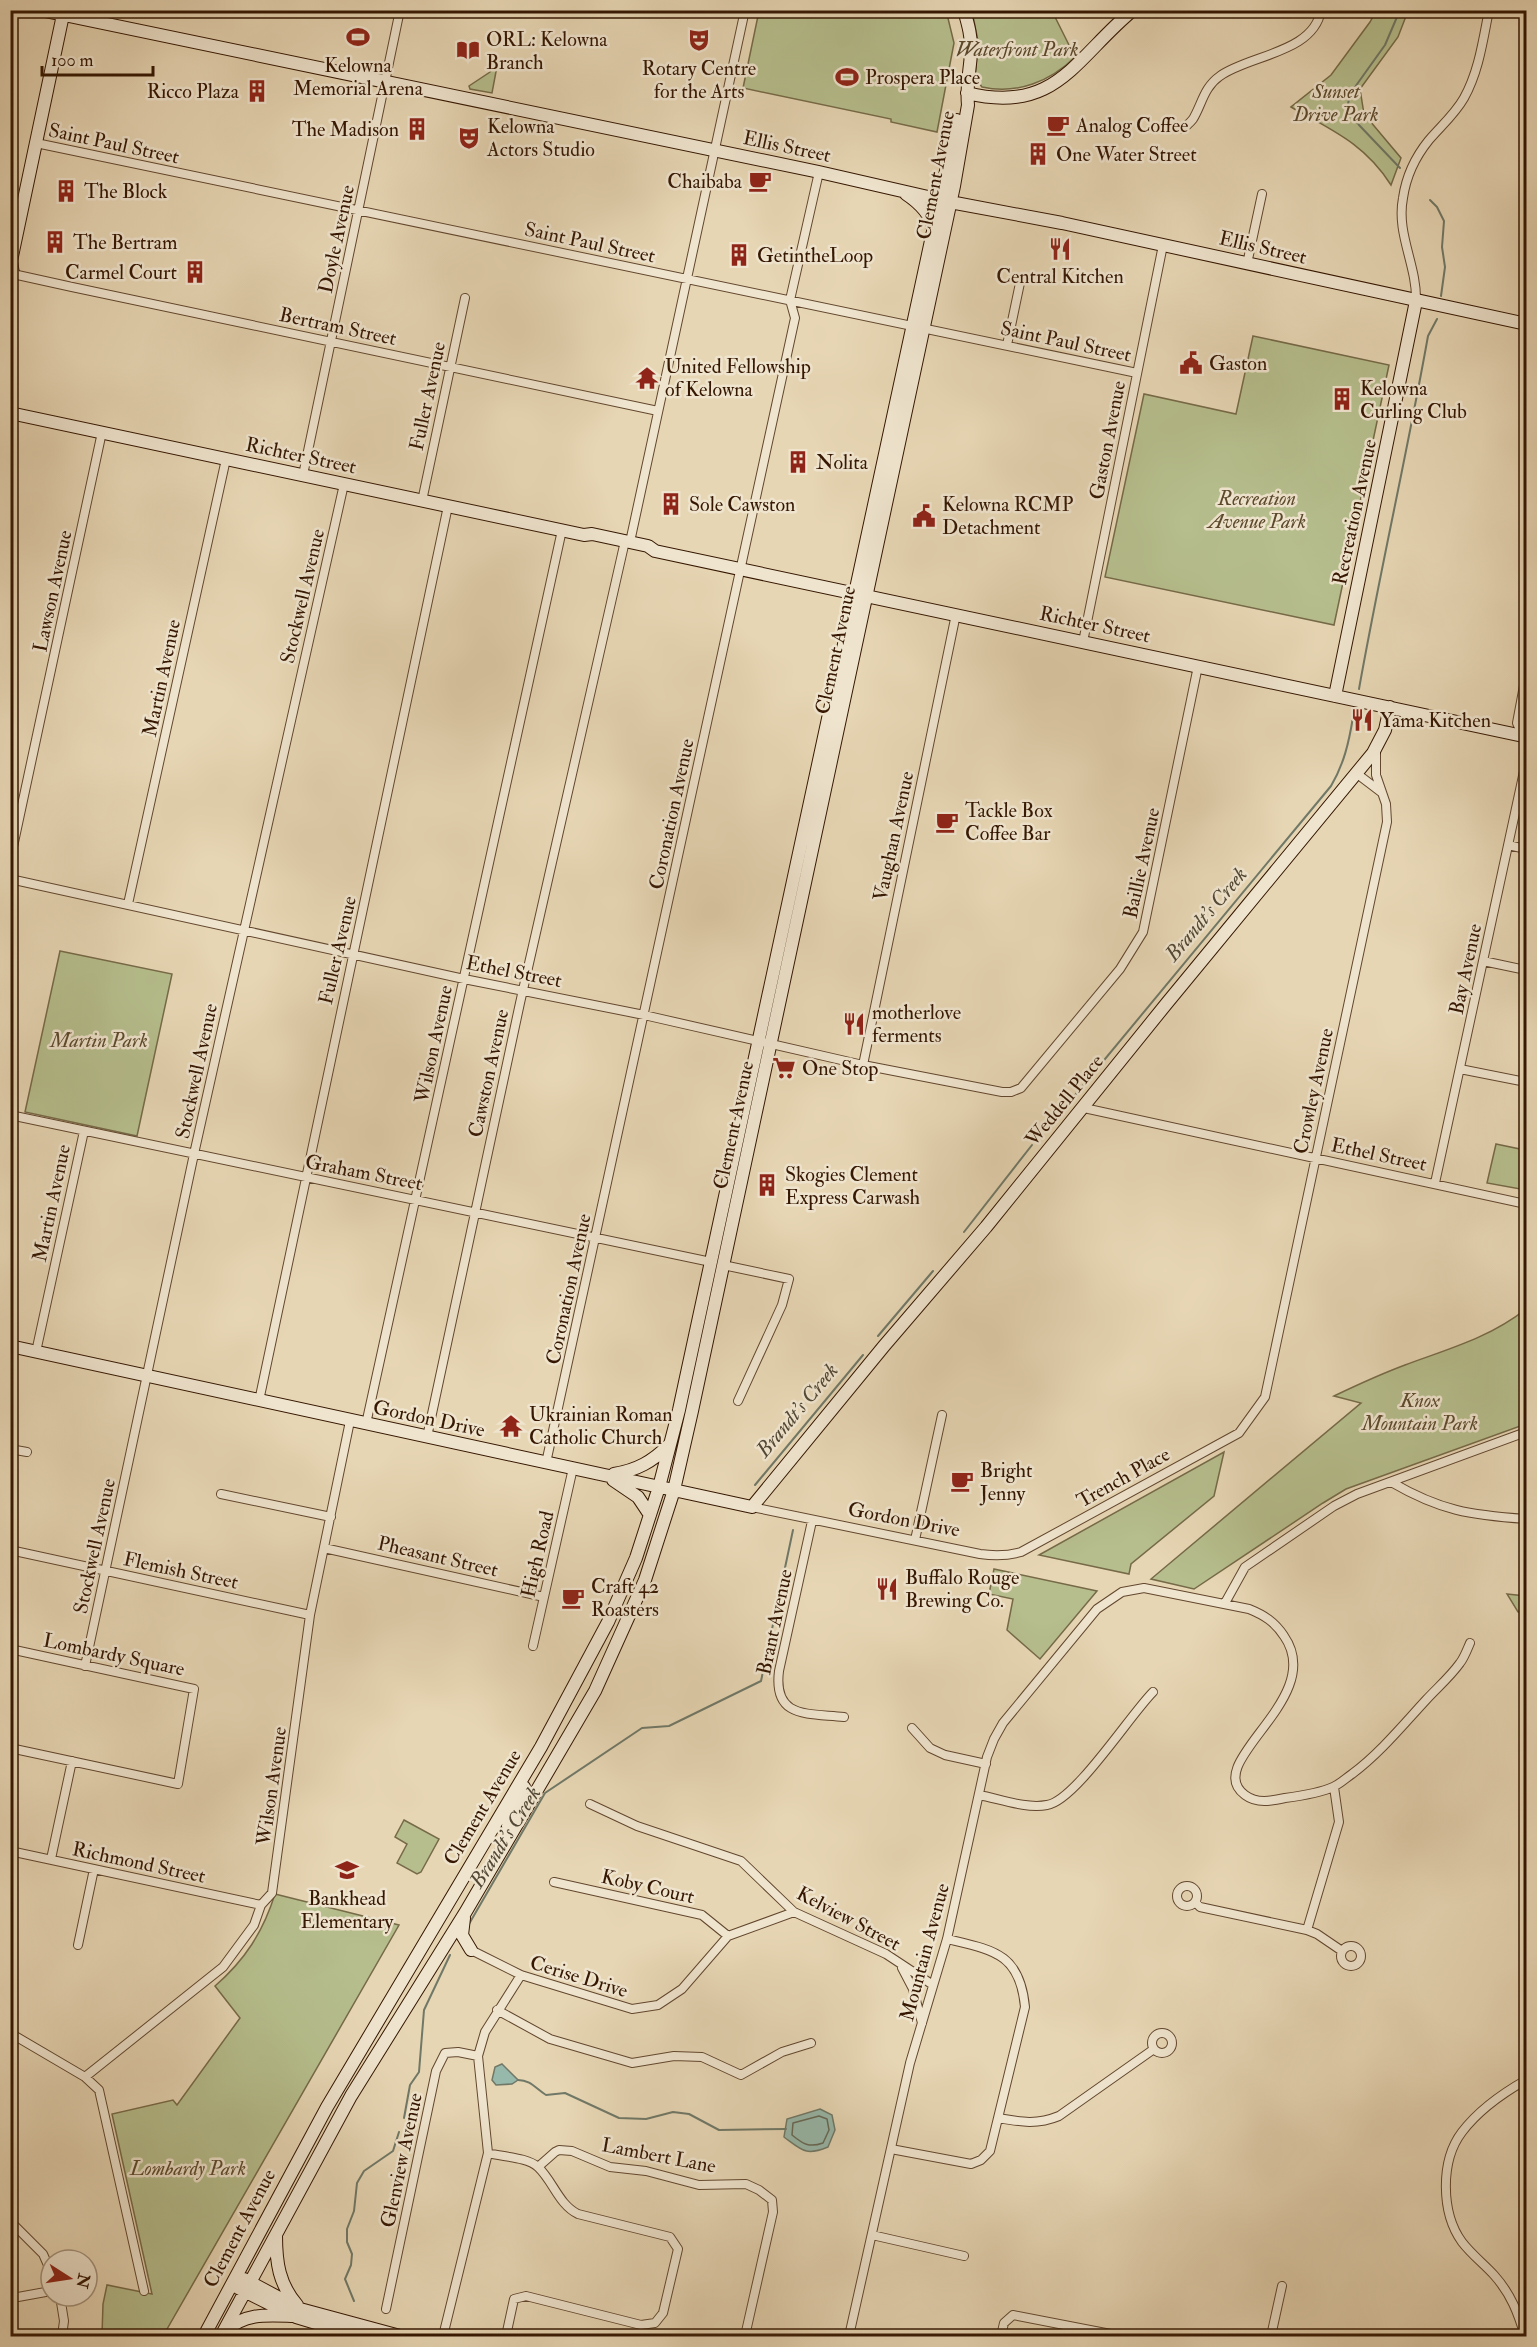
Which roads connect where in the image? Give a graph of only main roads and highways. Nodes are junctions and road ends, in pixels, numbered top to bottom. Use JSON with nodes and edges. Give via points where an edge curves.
{"nodes":[{"id":1,"x":40,"y":10,"type":"edge"},
{"id":2,"x":964,"y":10,"type":"edge"},
{"id":3,"x":1133,"y":10,"type":"edge"},
{"id":4,"x":63,"y":13,"type":"edge"},
{"id":5,"x":967,"y":93,"type":"junction"},
{"id":6,"x":900,"y":190,"type":"junction"},
{"id":7,"x":945,"y":201,"type":"junction"},
{"id":8,"x":933,"y":231,"type":"junction"},
{"id":9,"x":11,"y":269,"type":"edge"},
{"id":10,"x":1416,"y":301,"type":"junction"},
{"id":11,"x":1527,"y":324,"type":"edge"},
{"id":12,"x":918,"y":327,"type":"junction"},
{"id":13,"x":10,"y":413,"type":"edge"},
{"id":14,"x":861,"y":594,"type":"junction"},
{"id":15,"x":1335,"y":696,"type":"junction"},
{"id":16,"x":1390,"y":707,"type":"junction"},
{"id":17,"x":1525,"y":739,"type":"edge"},
{"id":18,"x":717,"y":1264,"type":"junction"},
{"id":19,"x":10,"y":1346,"type":"edge"},
{"id":20,"x":670,"y":1444,"type":"junction"},
{"id":21,"x":607,"y":1476,"type":"junction"},
{"id":22,"x":659,"y":1486,"type":"junction"},
{"id":23,"x":674,"y":1490,"type":"junction"},
{"id":24,"x":752,"y":1508,"type":"joint"},
{"id":25,"x":650,"y":1515,"type":"junction"},
{"id":26,"x":541,"y":1747,"type":"junction"},
{"id":27,"x":465,"y":1913,"type":"junction"},
{"id":28,"x":448,"y":1939,"type":"junction"},
{"id":29,"x":276,"y":2233,"type":"junction"},
{"id":30,"x":234,"y":2280,"type":"junction"},
{"id":31,"x":247,"y":2286,"type":"junction"},
{"id":32,"x":298,"y":2313,"type":"junction"},
{"id":33,"x":204,"y":2337,"type":"edge"},
{"id":34,"x":221,"y":2337,"type":"edge"},
{"id":35,"x":359,"y":2337,"type":"edge"},
{"id":36,"x":400,"y":2337,"type":"edge"}],
"edges":[{"from":1,"to":4,"type":"main road","name":"Ellis Street"},
{"from":2,"to":5,"type":"main road","name":"Clement Avenue","via":[[971,50]]},
{"from":3,"to":5,"type":"main road","via":[[1075,69],[1047,88],[1016,97]]},
{"from":4,"to":6,"type":"main road","name":"Ellis Street"},
{"from":4,"to":9,"type":"main road"},
{"from":5,"to":7,"type":"main road","name":"Clement Avenue","via":[[961,104]]},
{"from":6,"to":7,"type":"main road","name":"Ellis Street"},
{"from":6,"to":8,"type":"main road","via":[[924,210]]},
{"from":7,"to":8,"type":"main road","name":"Clement Avenue"},
{"from":7,"to":10,"type":"main road","name":"Ellis Street","via":[[1163,244]]},
{"from":7,"to":12,"type":"main road","name":"Clement Avenue"},
{"from":8,"to":12,"type":"main road","name":"Clement Avenue"},
{"from":10,"to":11,"type":"main road","name":"Ellis Street"},
{"from":10,"to":15,"type":"main road","name":"Recreation Avenue"},
{"from":12,"to":14,"type":"main road","name":"Clement Avenue"},
{"from":13,"to":14,"type":"main road","name":"Richter Street"},
{"from":14,"to":15,"type":"main road","name":"Richter Street"},
{"from":14,"to":18,"type":"main road","name":"Clement Avenue"},
{"from":15,"to":16,"type":"main road","name":"Richter Street"},
{"from":16,"to":17,"type":"main road","name":"Richter Street"},
{"from":16,"to":24,"type":"main road","name":"Weddell Place","via":[[1376,749]]},
{"from":18,"to":20,"type":"main road","name":"Clement Avenue"},
{"from":18,"to":23,"type":"main road","name":"Clement Avenue","via":[[702,1364]]},
{"from":19,"to":21,"type":"main road","name":"Gordon Drive"},
{"from":20,"to":21,"type":"main road","via":[[654,1460]]},
{"from":20,"to":22,"type":"main road","name":"Clement Avenue"},
{"from":21,"to":22,"type":"main road","name":"Gordon Drive"},
{"from":21,"to":25,"type":"main road","via":[[638,1497]]},
{"from":22,"to":23,"type":"main road","name":"Gordon Drive"},
{"from":22,"to":25,"type":"main road","name":"Clement Avenue"},
{"from":23,"to":24,"type":"main road","name":"Gordon Drive"},
{"from":23,"to":27,"type":"main road","name":"Clement Avenue","via":[[645,1580],[595,1690]]},
{"from":25,"to":26,"type":"main road","name":"Clement Avenue","via":[[608,1622]]},
{"from":26,"to":28,"type":"main road","via":[[508,1825],[448,1925]]},
{"from":26,"to":30,"type":"main road","name":"Clement Avenue","via":[[327,2107]]},
{"from":27,"to":28,"type":"main road","name":"Clement Avenue"},
{"from":27,"to":28,"type":"main road","via":[[462,1935],[471,1950]]},
{"from":28,"to":29,"type":"main road","name":"Clement Avenue","via":[[351,2096]]},
{"from":29,"to":31,"type":"main road","name":"Clement Avenue"},
{"from":29,"to":32,"type":"main road","via":[[277,2268]]},
{"from":30,"to":31,"type":"main road"},
{"from":30,"to":33,"type":"main road","name":"Clement Avenue"},
{"from":31,"to":32,"type":"main road"},
{"from":31,"to":34,"type":"main road","name":"Clement Avenue"},
{"from":32,"to":34,"type":"main road","via":[[260,2314],[241,2320]]},
{"from":32,"to":35,"type":"main road"},
{"from":32,"to":36,"type":"main road"}]}
